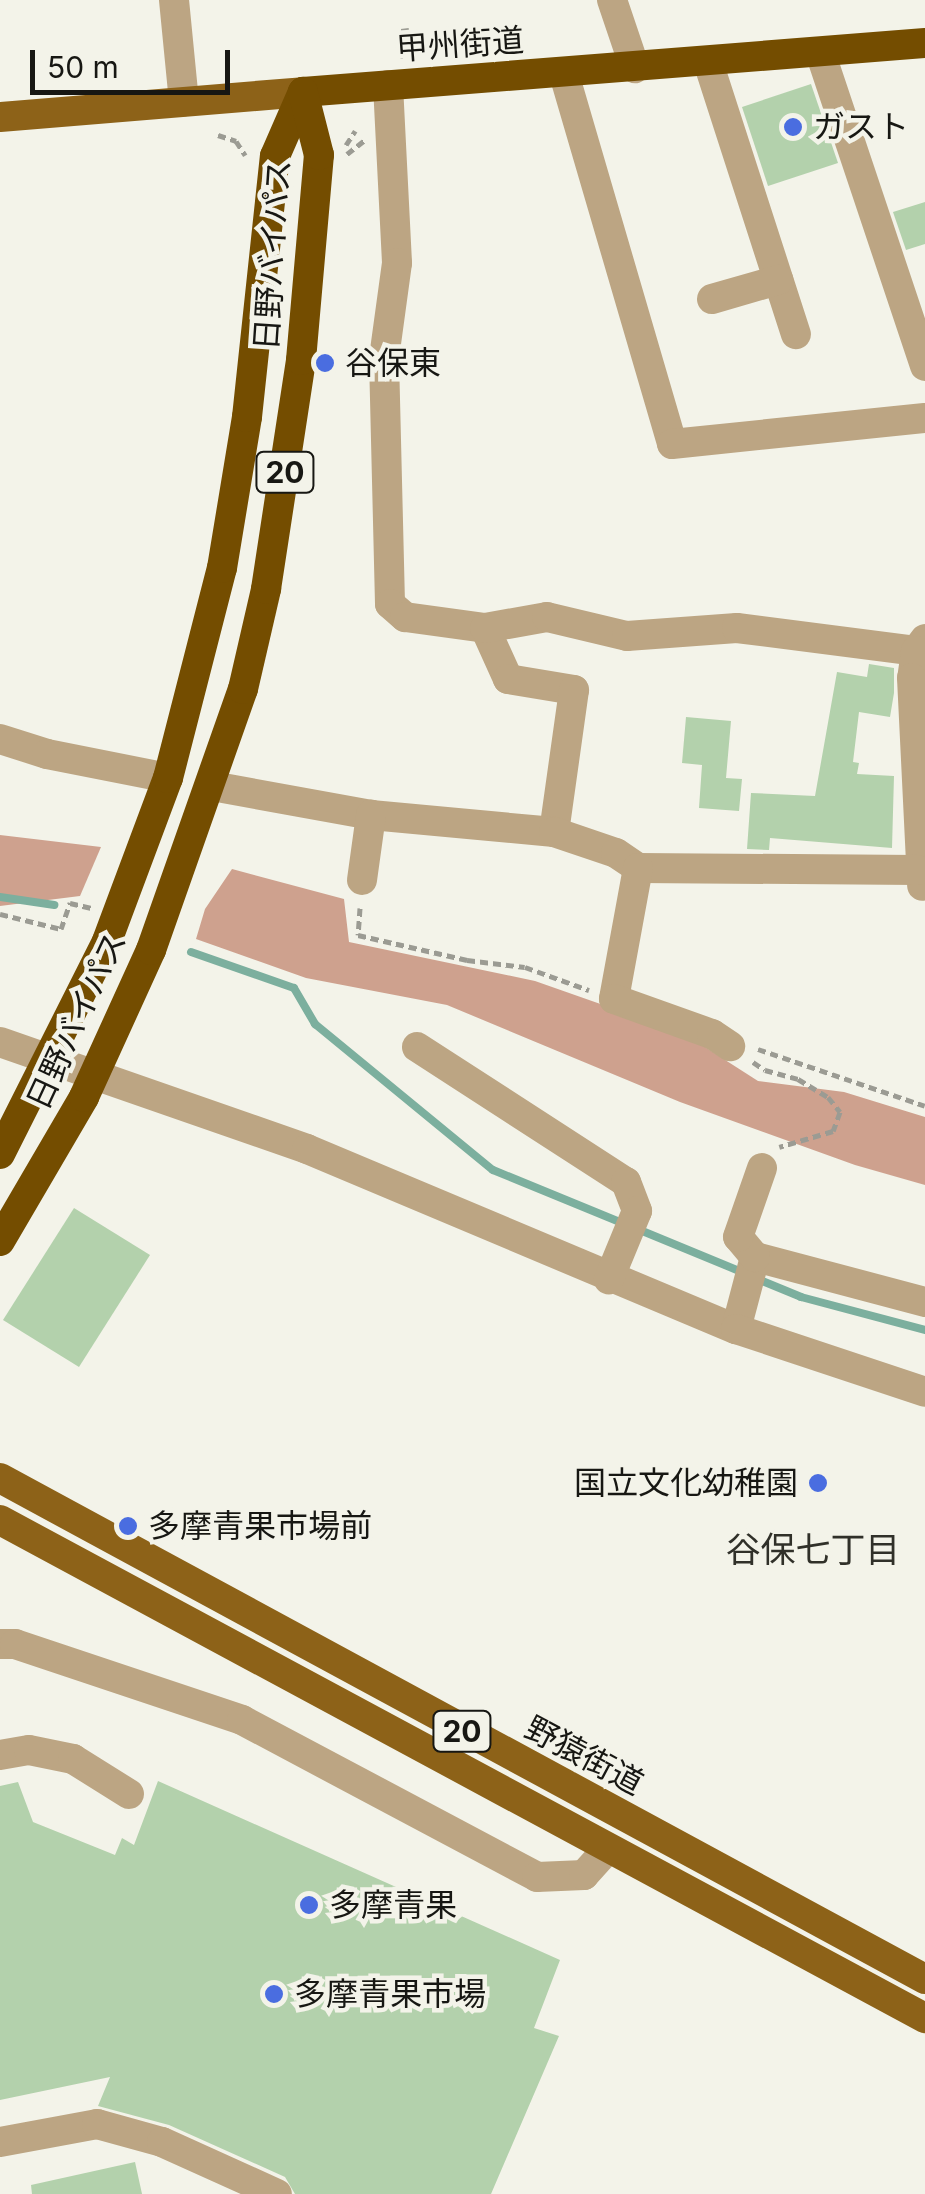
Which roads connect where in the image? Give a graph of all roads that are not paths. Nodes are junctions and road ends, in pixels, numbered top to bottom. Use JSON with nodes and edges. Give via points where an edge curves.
{"nodes":[{"id":1,"x":174,"y":0,"type":"edge"},
{"id":2,"x":612,"y":0,"type":"edge"},
{"id":3,"x":925,"y":43,"type":"edge"},
{"id":4,"x":820,"y":52,"type":"junction"},
{"id":5,"x":708,"y":62,"type":"junction"},
{"id":6,"x":635,"y":68,"type":"junction"},
{"id":7,"x":564,"y":74,"type":"junction"},
{"id":8,"x":388,"y":85,"type":"junction"},
{"id":9,"x":303,"y":92,"type":"junction"},
{"id":10,"x":184,"y":102,"type":"junction"},
{"id":11,"x":0,"y":117,"type":"edge"},
{"id":12,"x":778,"y":280,"type":"junction"},
{"id":13,"x":712,"y":299,"type":"dead end"},
{"id":14,"x":796,"y":334,"type":"dead end"},
{"id":15,"x":925,"y":366,"type":"edge"},
{"id":16,"x":925,"y":418,"type":"edge"},
{"id":17,"x":484,"y":628,"type":"junction"},
{"id":18,"x":920,"y":645,"type":"edge"},
{"id":19,"x":0,"y":739,"type":"edge"},
{"id":20,"x":168,"y":778,"type":"junction"},
{"id":21,"x":212,"y":786,"type":"junction"},
{"id":22,"x":371,"y":815,"type":"junction"},
{"id":23,"x":554,"y":832,"type":"junction"},
{"id":24,"x":638,"y":868,"type":"junction"},
{"id":25,"x":921,"y":878,"type":"edge"},
{"id":26,"x":362,"y":880,"type":"road end"},
{"id":27,"x":0,"y":1042,"type":"edge"},
{"id":28,"x":730,"y":1046,"type":"road end"},
{"id":29,"x":417,"y":1047,"type":"dead end"},
{"id":30,"x":0,"y":1154,"type":"edge"},
{"id":31,"x":762,"y":1168,"type":"road end"},
{"id":32,"x":0,"y":1241,"type":"edge"},
{"id":33,"x":751,"y":1271,"type":"junction"},
{"id":34,"x":610,"y":1279,"type":"junction"},
{"id":35,"x":925,"y":1302,"type":"edge"},
{"id":36,"x":736,"y":1329,"type":"junction"},
{"id":37,"x":925,"y":1392,"type":"edge"},
{"id":38,"x":0,"y":1478,"type":"edge"},
{"id":39,"x":0,"y":1520,"type":"edge"},
{"id":40,"x":0,"y":1644,"type":"edge"},
{"id":41,"x":0,"y":1755,"type":"edge"},
{"id":42,"x":129,"y":1794,"type":"dead end"},
{"id":43,"x":608,"y":1848,"type":"junction"},
{"id":44,"x":925,"y":1980,"type":"edge"},
{"id":45,"x":925,"y":2018,"type":"edge"},
{"id":46,"x":0,"y":2142,"type":"edge"},
{"id":47,"x":277,"y":2194,"type":"edge"}],
"edges":[{"from":1,"to":10,"type":"street"},
{"from":2,"to":6,"type":"street"},
{"from":3,"to":4,"type":"highway","name":"甲州街道"},
{"from":4,"to":5,"type":"highway","name":"甲州街道"},
{"from":4,"to":15,"type":"street"},
{"from":5,"to":6,"type":"highway","name":"甲州街道"},
{"from":5,"to":12,"type":"street"},
{"from":6,"to":7,"type":"highway","name":"甲州街道"},
{"from":7,"to":8,"type":"highway","name":"甲州街道"},
{"from":7,"to":16,"type":"street","via":[[672,444]]},
{"from":8,"to":9,"type":"highway","name":"甲州街道"},
{"from":8,"to":17,"type":"street","via":[[397,263],[384,358],[390,604],[406,617]]},
{"from":9,"to":10,"type":"main road","name":"甲州街道"},
{"from":9,"to":20,"type":"highway","name":"日野バイパス","number":"20","via":[[275,156],[247,417],[222,568]]},
{"from":9,"to":21,"type":"highway","name":"日野バイパス","number":"20","via":[[319,155],[293,425],[266,589]]},
{"from":10,"to":11,"type":"main road","name":"甲州街道"},
{"from":12,"to":13,"type":"street"},
{"from":12,"to":14,"type":"street"},
{"from":17,"to":18,"type":"street","via":[[547,617],[627,636],[737,628]]},
{"from":17,"to":23,"type":"street","via":[[508,678],[574,690]]},
{"from":18,"to":25,"type":"street","via":[[912,678]]},
{"from":19,"to":20,"type":"street"},
{"from":20,"to":30,"type":"highway","name":"日野バイパス","number":"20","via":[[121,909]]},
{"from":21,"to":22,"type":"street"},
{"from":21,"to":32,"type":"highway","name":"日野バイパス","number":"20","via":[[151,950],[84,1097]]},
{"from":22,"to":23,"type":"street"},
{"from":22,"to":26,"type":"street"},
{"from":23,"to":24,"type":"street","via":[[616,853]]},
{"from":24,"to":25,"type":"street"},
{"from":24,"to":28,"type":"street","via":[[614,999]]},
{"from":27,"to":34,"type":"street","via":[[307,1149]]},
{"from":29,"to":34,"type":"street","via":[[626,1182],[637,1211]]},
{"from":31,"to":33,"type":"street","via":[[738,1237]]},
{"from":33,"to":35,"type":"street"},
{"from":33,"to":36,"type":"street"},
{"from":34,"to":36,"type":"street"},
{"from":36,"to":37,"type":"street"},
{"from":38,"to":44,"type":"main road","name":"野猿街道","number":"20"},
{"from":39,"to":43,"type":"main road","number":"20"},
{"from":40,"to":43,"type":"street","via":[[242,1720],[537,1877],[584,1876]]},
{"from":41,"to":42,"type":"street","via":[[30,1750],[74,1759]]},
{"from":43,"to":45,"type":"main road","number":"20"},
{"from":46,"to":47,"type":"street","via":[[96,2124],[112,2127]]}]}
